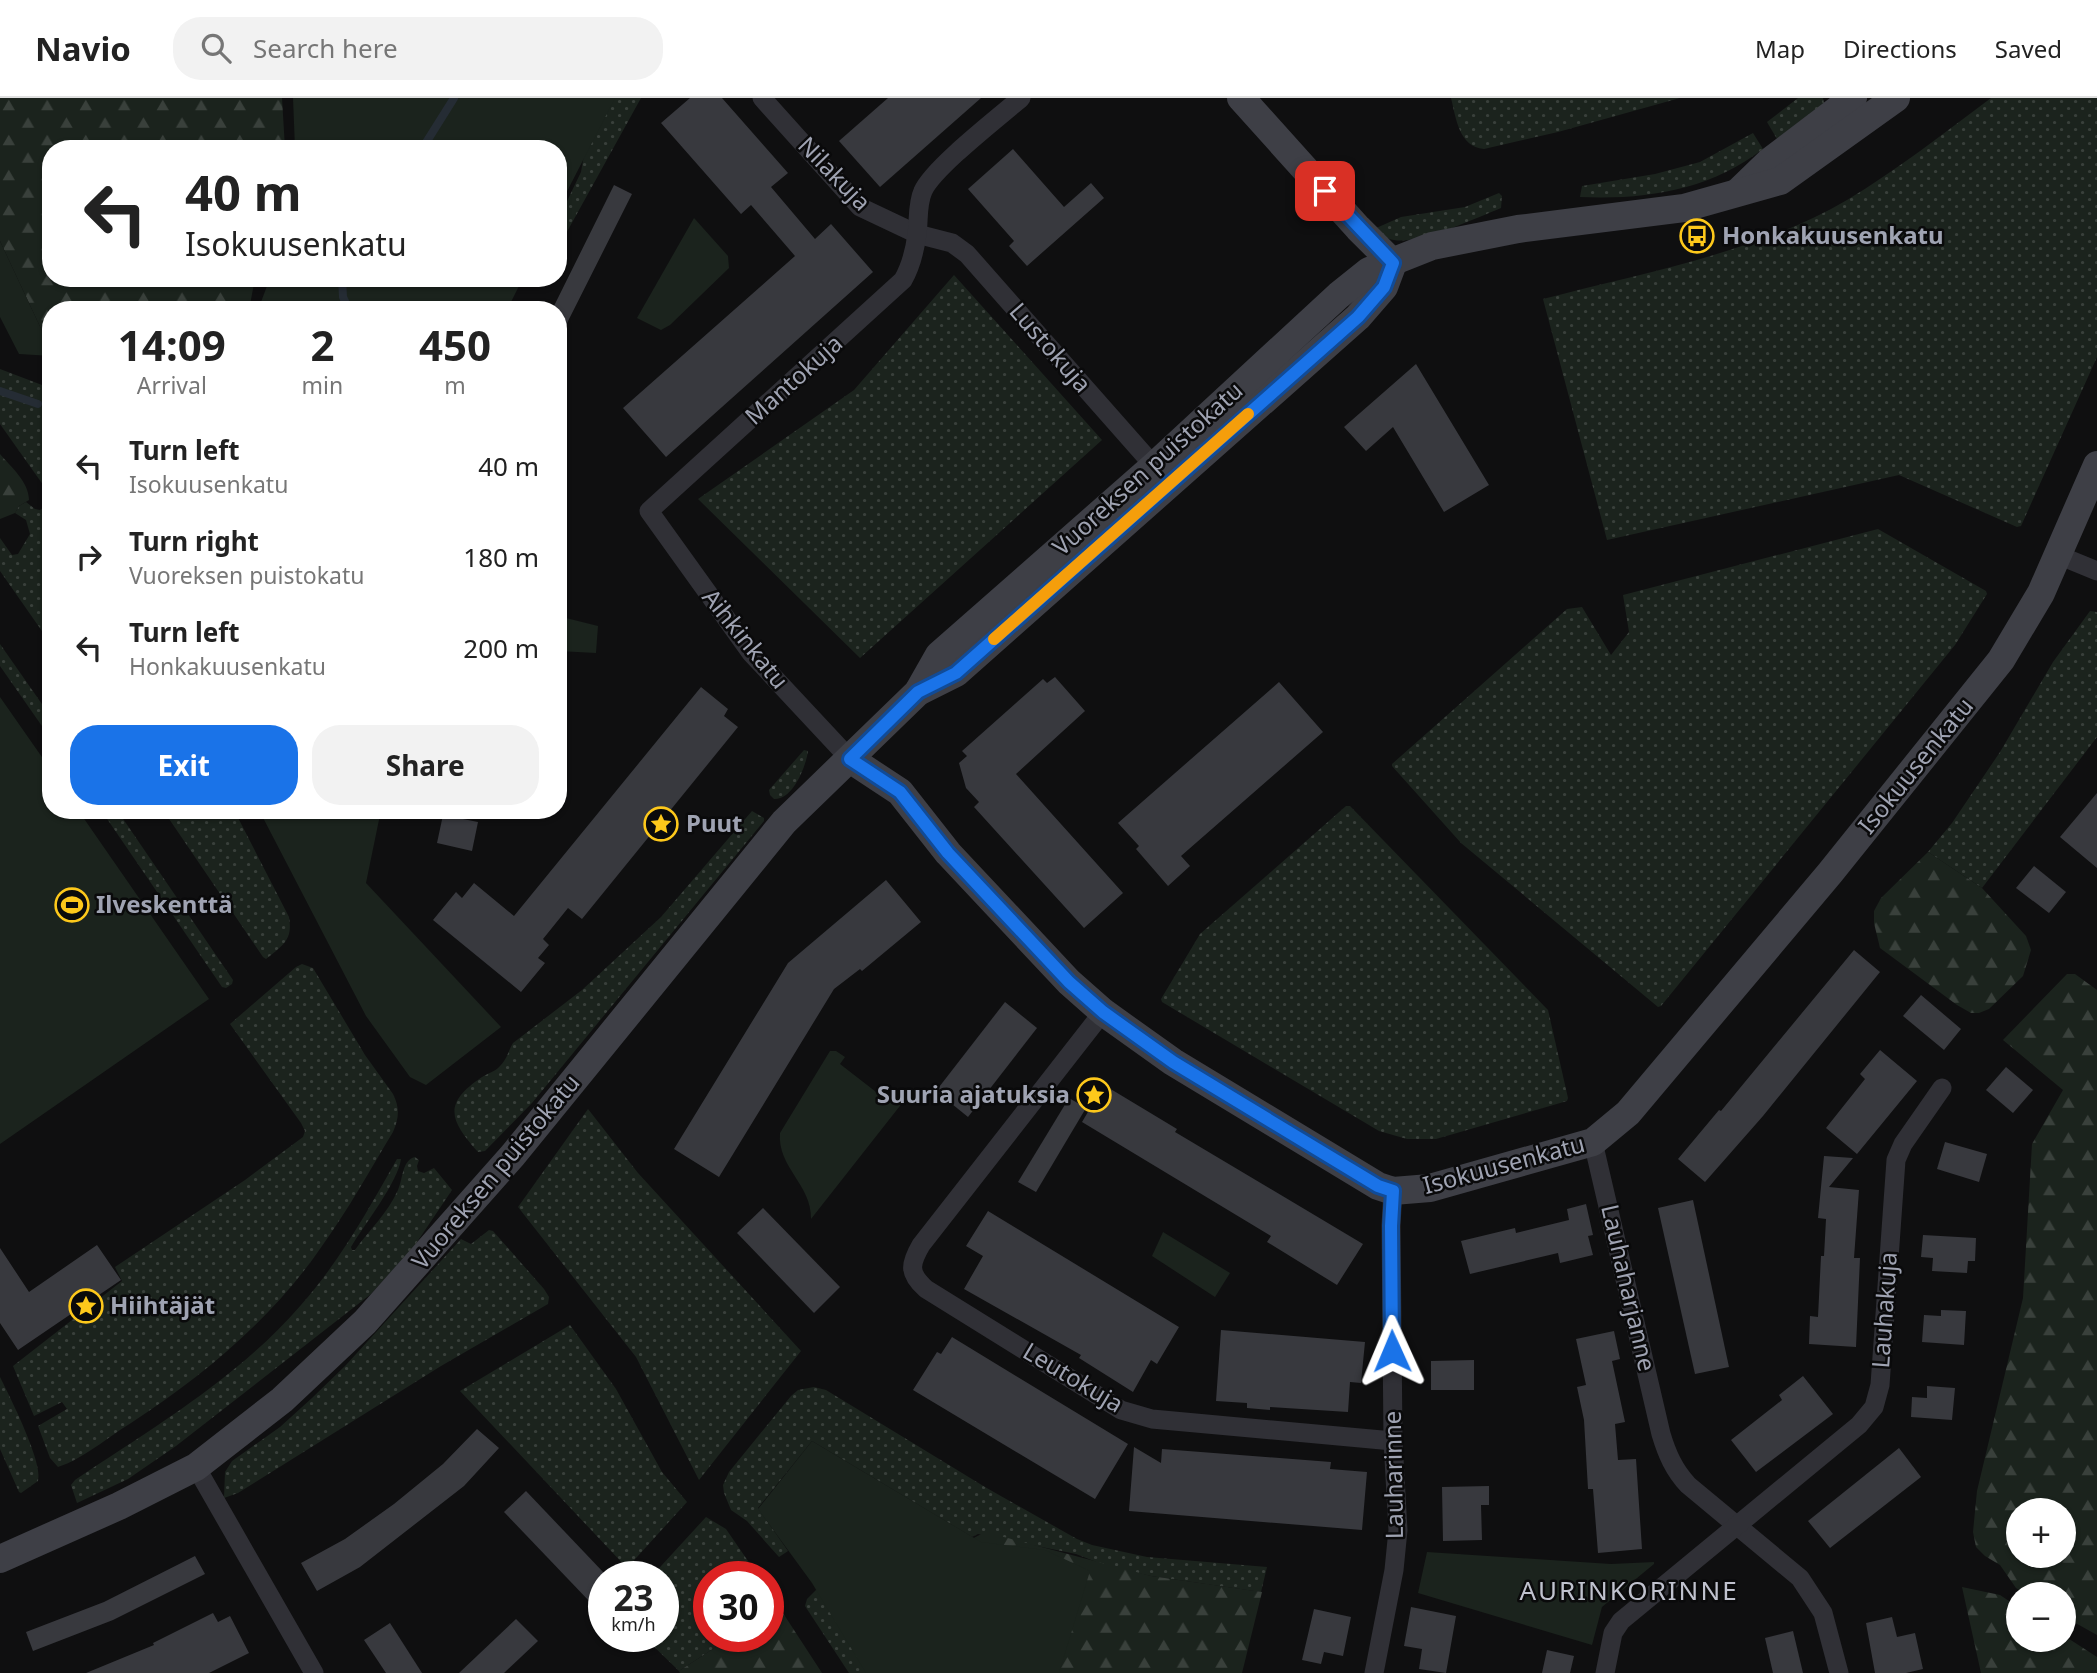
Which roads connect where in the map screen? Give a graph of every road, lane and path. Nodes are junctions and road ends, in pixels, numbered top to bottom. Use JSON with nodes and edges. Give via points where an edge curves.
{"nodes":[{"id":1,"x":762,"y":98,"type":"edge"},
{"id":2,"x":1020,"y":98,"type":"edge"},
{"id":3,"x":1241,"y":98,"type":"edge"},
{"id":4,"x":1853,"y":98,"type":"edge"},
{"id":5,"x":1896,"y":98,"type":"edge"},
{"id":6,"x":1739,"y":191,"type":"junction"},
{"id":7,"x":917,"y":234,"type":"junction"},
{"id":8,"x":1393,"y":263,"type":"junction"},
{"id":9,"x":2097,"y":465,"type":"edge"},
{"id":10,"x":1161,"y":475,"type":"junction"},
{"id":11,"x":649,"y":512,"type":"joint"},
{"id":12,"x":2058,"y":555,"type":"junction"},
{"id":13,"x":2097,"y":571,"type":"edge"},
{"id":14,"x":850,"y":759,"type":"junction"},
{"id":15,"x":1103,"y":1012,"type":"junction"},
{"id":16,"x":1942,"y":1088,"type":"dead end"},
{"id":17,"x":1593,"y":1142,"type":"junction"},
{"id":18,"x":1393,"y":1191,"type":"junction"},
{"id":19,"x":1393,"y":1441,"type":"junction"},
{"id":20,"x":195,"y":1467,"type":"junction"},
{"id":21,"x":1736,"y":1526,"type":"junction"},
{"id":22,"x":0,"y":1559,"type":"edge"},
{"id":23,"x":314,"y":1673,"type":"edge"},
{"id":24,"x":1374,"y":1673,"type":"edge"},
{"id":25,"x":1605,"y":1673,"type":"edge"},
{"id":26,"x":1839,"y":1673,"type":"edge"}],
"edges":[{"from":1,"to":7,"type":"street","name":"Nilakuja","via":[[860,207]]},
{"from":2,"to":7,"type":"street","name":"Mantokuja","via":[[924,189]]},
{"from":3,"to":8,"type":"main road"},
{"from":4,"to":6,"type":"main road","via":[[1769,162]]},
{"from":5,"to":6,"type":"main road","via":[[1780,181]]},
{"from":6,"to":8,"type":"main road","via":[[1684,208],[1453,241]]},
{"from":7,"to":10,"type":"street","name":"Lustokuja","via":[[952,243],[967,254]]},
{"from":7,"to":11,"type":"street","name":"Mantokuja","via":[[903,280]]},
{"from":8,"to":10,"type":"main road","name":"Vuoreksen puistokatu","via":[[1384,287],[1358,317]]},
{"from":9,"to":12,"type":"main road","name":"Isokuusenkatu"},
{"from":10,"to":14,"type":"main road","name":"Vuoreksen puistokatu","via":[[956,673],[918,692]]},
{"from":11,"to":14,"type":"street","name":"Aihkinkatu","via":[[751,653]]},
{"from":12,"to":13,"type":"street"},
{"from":12,"to":17,"type":"main road","name":"Isokuusenkatu","via":[[2001,660],[1637,1103]]},
{"from":14,"to":15,"type":"main road","name":"Isokuusenkatu","via":[[900,792],[948,853]]},
{"from":14,"to":20,"type":"main road","name":"Vuoreksen puistokatu","via":[[784,822],[513,1155],[365,1322],[282,1400]]},
{"from":15,"to":18,"type":"main road","name":"Isokuusenkatu","via":[[1173,1062]]},
{"from":15,"to":19,"type":"street","name":"Leutokuja","via":[[921,1245],[912,1261],[916,1280],[1121,1410],[1152,1419]]},
{"from":16,"to":21,"type":"street","name":"Lauhakuja","via":[[1903,1144],[1894,1170],[1880,1385],[1874,1407],[1859,1425]]},
{"from":17,"to":18,"type":"main road","name":"Isokuusenkatu","via":[[1430,1188]]},
{"from":17,"to":21,"type":"street","name":"Lauhaharjanne","via":[[1668,1456],[1680,1476]]},
{"from":18,"to":19,"type":"street","name":"Lauharinne"},
{"from":19,"to":24,"type":"street","name":"Lauharinne","via":[[1397,1546]]},
{"from":20,"to":22,"type":"main road","name":"Vuoreksen puistokatu"},
{"from":20,"to":23,"type":"street"},
{"from":21,"to":25,"type":"street","name":"Lauhakuja","via":[[1621,1621],[1612,1638]]},
{"from":21,"to":26,"type":"street","name":"Lauhaharjanne","via":[[1800,1578],[1823,1612]]}]}
